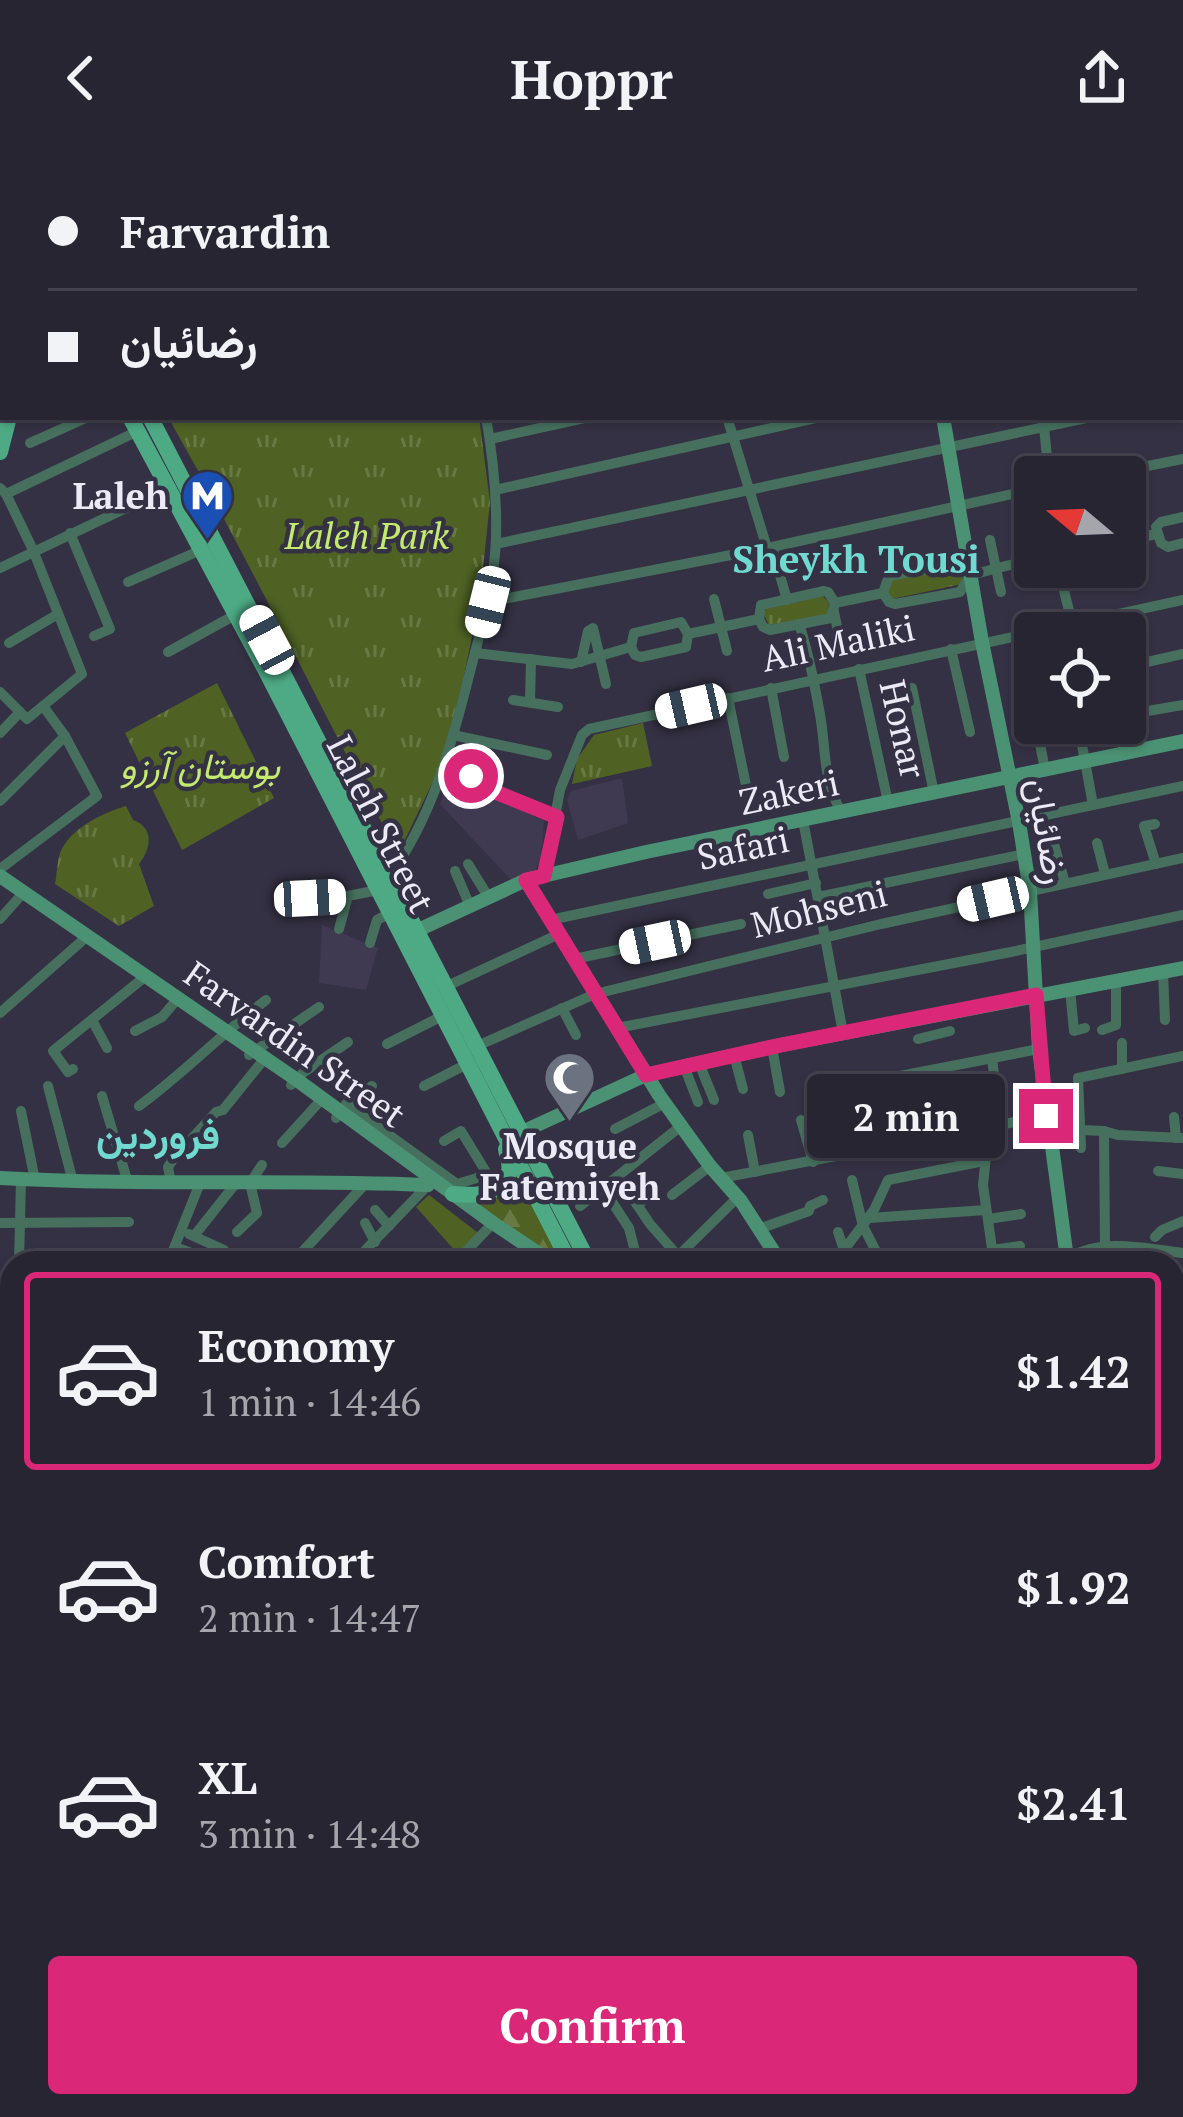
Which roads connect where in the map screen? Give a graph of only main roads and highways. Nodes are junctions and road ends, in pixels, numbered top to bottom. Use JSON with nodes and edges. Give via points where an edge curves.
{"nodes":[{"id":1,"x":7,"y":420,"type":"edge"},
{"id":2,"x":139,"y":422,"type":"edge"},
{"id":3,"x":0,"y":452,"type":"edge"},
{"id":4,"x":245,"y":634,"type":"junction"},
{"id":5,"x":302,"y":708,"type":"junction"},
{"id":6,"x":300,"y":739,"type":"junction"},
{"id":7,"x":356,"y":814,"type":"junction"},
{"id":8,"x":383,"y":884,"type":"junction"},
{"id":9,"x":513,"y":1134,"type":"junction"},
{"id":10,"x":532,"y":1171,"type":"junction"},
{"id":11,"x":505,"y":1178,"type":"junction"},
{"id":12,"x":453,"y":1194,"type":"road end"},
{"id":13,"x":565,"y":1251,"type":"edge"},
{"id":14,"x":582,"y":1251,"type":"edge"}],
"edges":[{"from":1,"to":3,"type":"main road"},
{"from":2,"to":4,"type":"main road","name":"Laleh Street"},
{"from":2,"to":5,"type":"main road","name":"Laleh Street"},
{"from":4,"to":5,"type":"main road","via":[[293,713]]},
{"from":4,"to":6,"type":"main road","name":"Laleh Street"},
{"from":5,"to":7,"type":"main road","name":"Laleh Street"},
{"from":6,"to":7,"type":"main road","via":[[310,734]]},
{"from":6,"to":8,"type":"main road","name":"Laleh Street"},
{"from":7,"to":8,"type":"main road","name":"Laleh Street"},
{"from":8,"to":9,"type":"main road","name":"Laleh Street","via":[[477,1046]]},
{"from":8,"to":9,"type":"main road","name":"Laleh Street","via":[[442,1016]]},
{"from":9,"to":10,"type":"main road","name":"Laleh Street"},
{"from":9,"to":11,"type":"main road"},
{"from":10,"to":11,"type":"main road"},
{"from":10,"to":13,"type":"main road","name":"Laleh Street"},
{"from":10,"to":14,"type":"main road","name":"Laleh Street"},
{"from":11,"to":12,"type":"main road","via":[[475,1196]]}]}
